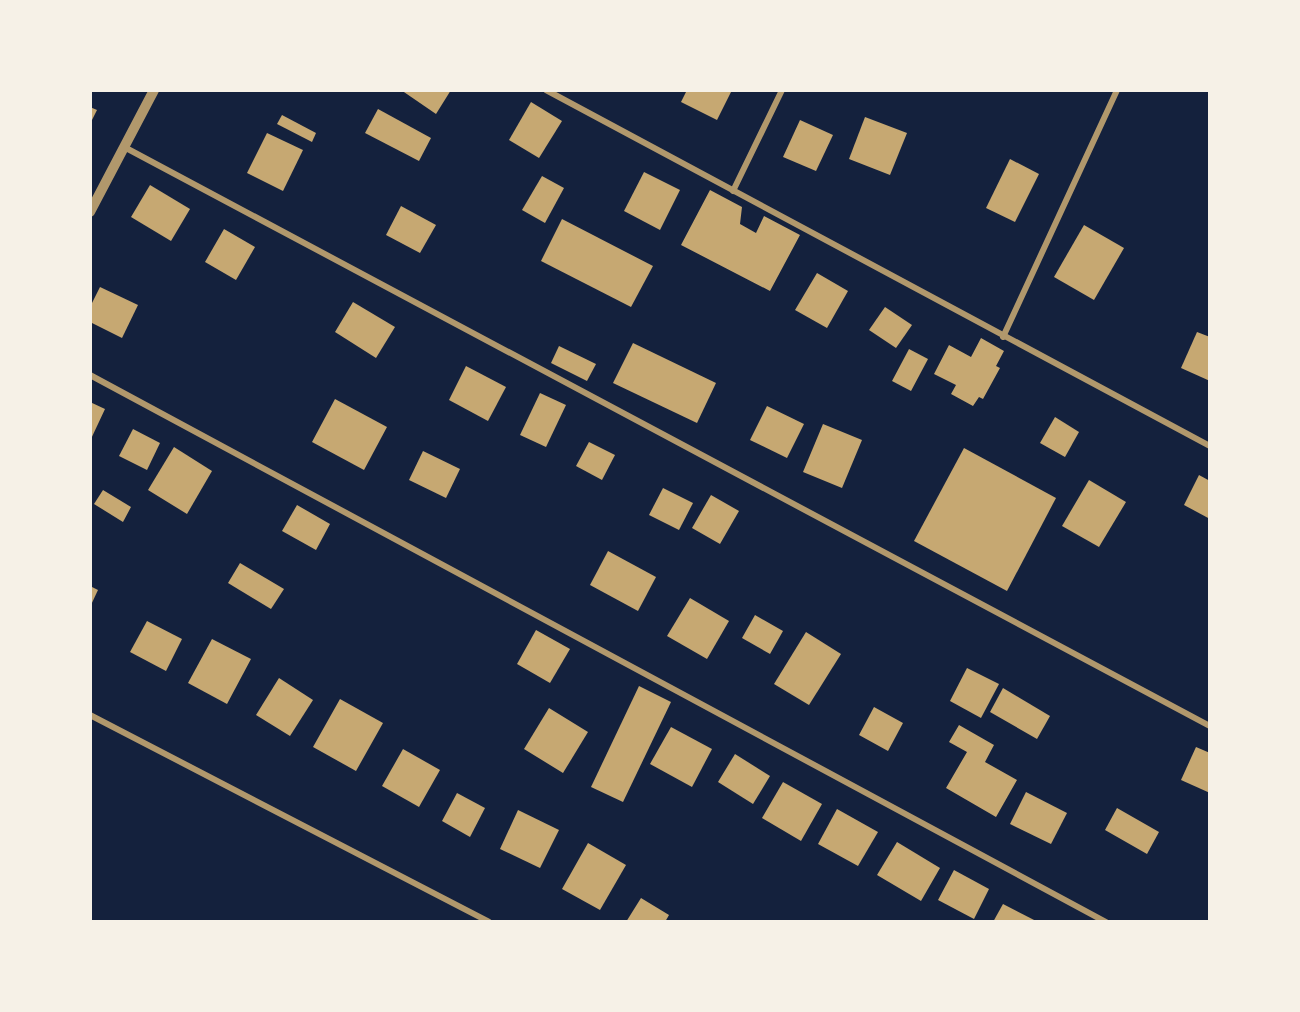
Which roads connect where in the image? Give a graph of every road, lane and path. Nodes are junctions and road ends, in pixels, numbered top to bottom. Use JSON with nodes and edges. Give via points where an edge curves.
{"nodes":[{"id":1,"x":154,"y":90,"type":"edge"},
{"id":2,"x":546,"y":90,"type":"edge"},
{"id":3,"x":782,"y":90,"type":"edge"},
{"id":4,"x":1117,"y":90,"type":"edge"},
{"id":5,"x":126,"y":148,"type":"junction"},
{"id":6,"x":734,"y":191,"type":"junction"},
{"id":7,"x":90,"y":212,"type":"edge"},
{"id":8,"x":1003,"y":337,"type":"junction"},
{"id":9,"x":90,"y":375,"type":"edge"},
{"id":10,"x":1210,"y":446,"type":"edge"},
{"id":11,"x":90,"y":715,"type":"edge"},
{"id":12,"x":1210,"y":726,"type":"edge"},
{"id":13,"x":489,"y":922,"type":"edge"},
{"id":14,"x":1106,"y":922,"type":"edge"}],
"edges":[{"from":1,"to":5,"type":"street"},
{"from":2,"to":6,"type":"street"},
{"from":3,"to":6,"type":"street"},
{"from":4,"to":8,"type":"street"},
{"from":5,"to":7,"type":"street"},
{"from":5,"to":12,"type":"street"},
{"from":6,"to":8,"type":"street"},
{"from":8,"to":10,"type":"street"},
{"from":9,"to":14,"type":"street"},
{"from":11,"to":13,"type":"street"}]}
